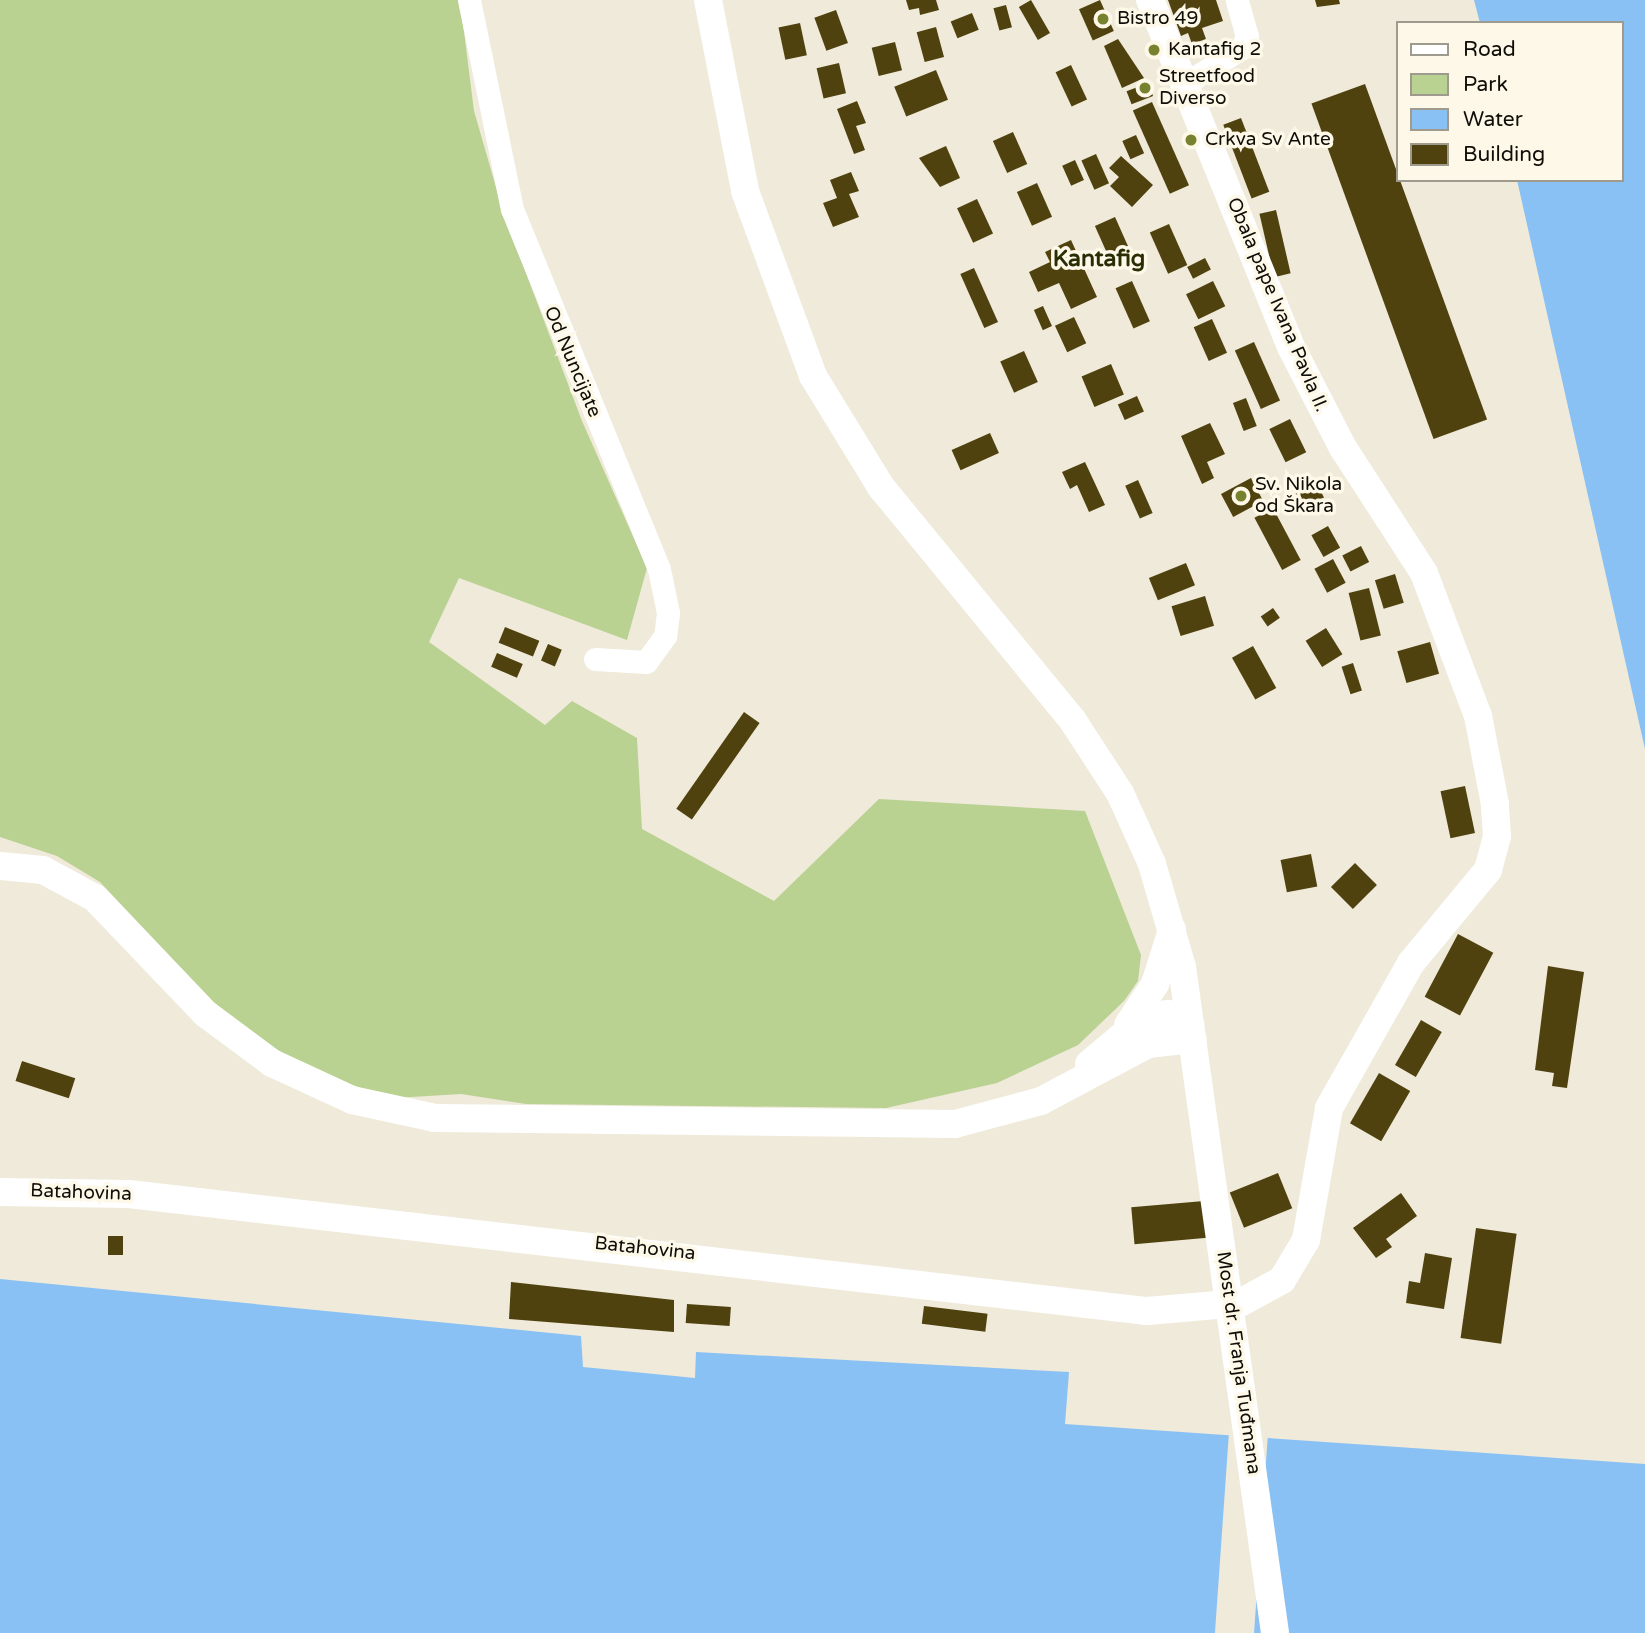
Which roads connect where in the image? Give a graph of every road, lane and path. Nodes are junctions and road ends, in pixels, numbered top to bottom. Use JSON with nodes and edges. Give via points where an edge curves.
{"nodes":[{"id":1,"x":469,"y":0,"type":"edge"},
{"id":2,"x":708,"y":0,"type":"edge"},
{"id":3,"x":1150,"y":0,"type":"edge"},
{"id":4,"x":1237,"y":0,"type":"edge"},
{"id":5,"x":1186,"y":83,"type":"junction"},
{"id":6,"x":595,"y":659,"type":"dead end"},
{"id":7,"x":0,"y":866,"type":"edge"},
{"id":8,"x":1172,"y":928,"type":"junction"},
{"id":9,"x":1126,"y":1028,"type":"junction"},
{"id":10,"x":1192,"y":1032,"type":"junction"},
{"id":11,"x":1065,"y":1090,"type":"junction"},
{"id":12,"x":0,"y":1192,"type":"edge"},
{"id":13,"x":1282,"y":1280,"type":"joint"},
{"id":14,"x":1275,"y":1633,"type":"edge"}],
"edges":[{"from":1,"to":6,"type":"street","name":"Od Nuncijate","via":[[512,209],[659,569],[668,613],[665,636],[646,662]]},
{"from":2,"to":8,"type":"main road","name":"Most dr. Franja Tuđmana","via":[[745,191],[813,376],[881,487],[1039,674],[1098,756],[1137,826]]},
{"from":3,"to":5,"type":"main road","name":"Obala pape Ivana Pavla II."},
{"from":4,"to":5,"type":"street","via":[[1247,36],[1242,48]]},
{"from":5,"to":13,"type":"main road","name":"Obala pape Ivana Pavla II.","via":[[1292,347],[1343,448],[1423,573],[1478,716],[1495,804],[1495,853],[1488,870],[1411,963],[1329,1108],[1306,1240]]},
{"from":7,"to":11,"type":"main road","via":[[43,870],[95,898],[235,1040],[313,1084],[394,1111],[502,1122],[956,1124],[1014,1112]]},
{"from":8,"to":9,"type":"main road","via":[[1155,984]]},
{"from":8,"to":10,"type":"main road","name":"Most dr. Franja Tuđmana"},
{"from":9,"to":10,"type":"main road","via":[[1168,1014]]},
{"from":9,"to":11,"type":"main road"},
{"from":10,"to":11,"type":"main road","via":[[1137,1048]]},
{"from":10,"to":14,"type":"main road","name":"Most dr. Franja Tuđmana"},
{"from":12,"to":13,"type":"main road","name":"Batahovina","via":[[129,1194],[1147,1311],[1240,1303]]}]}
